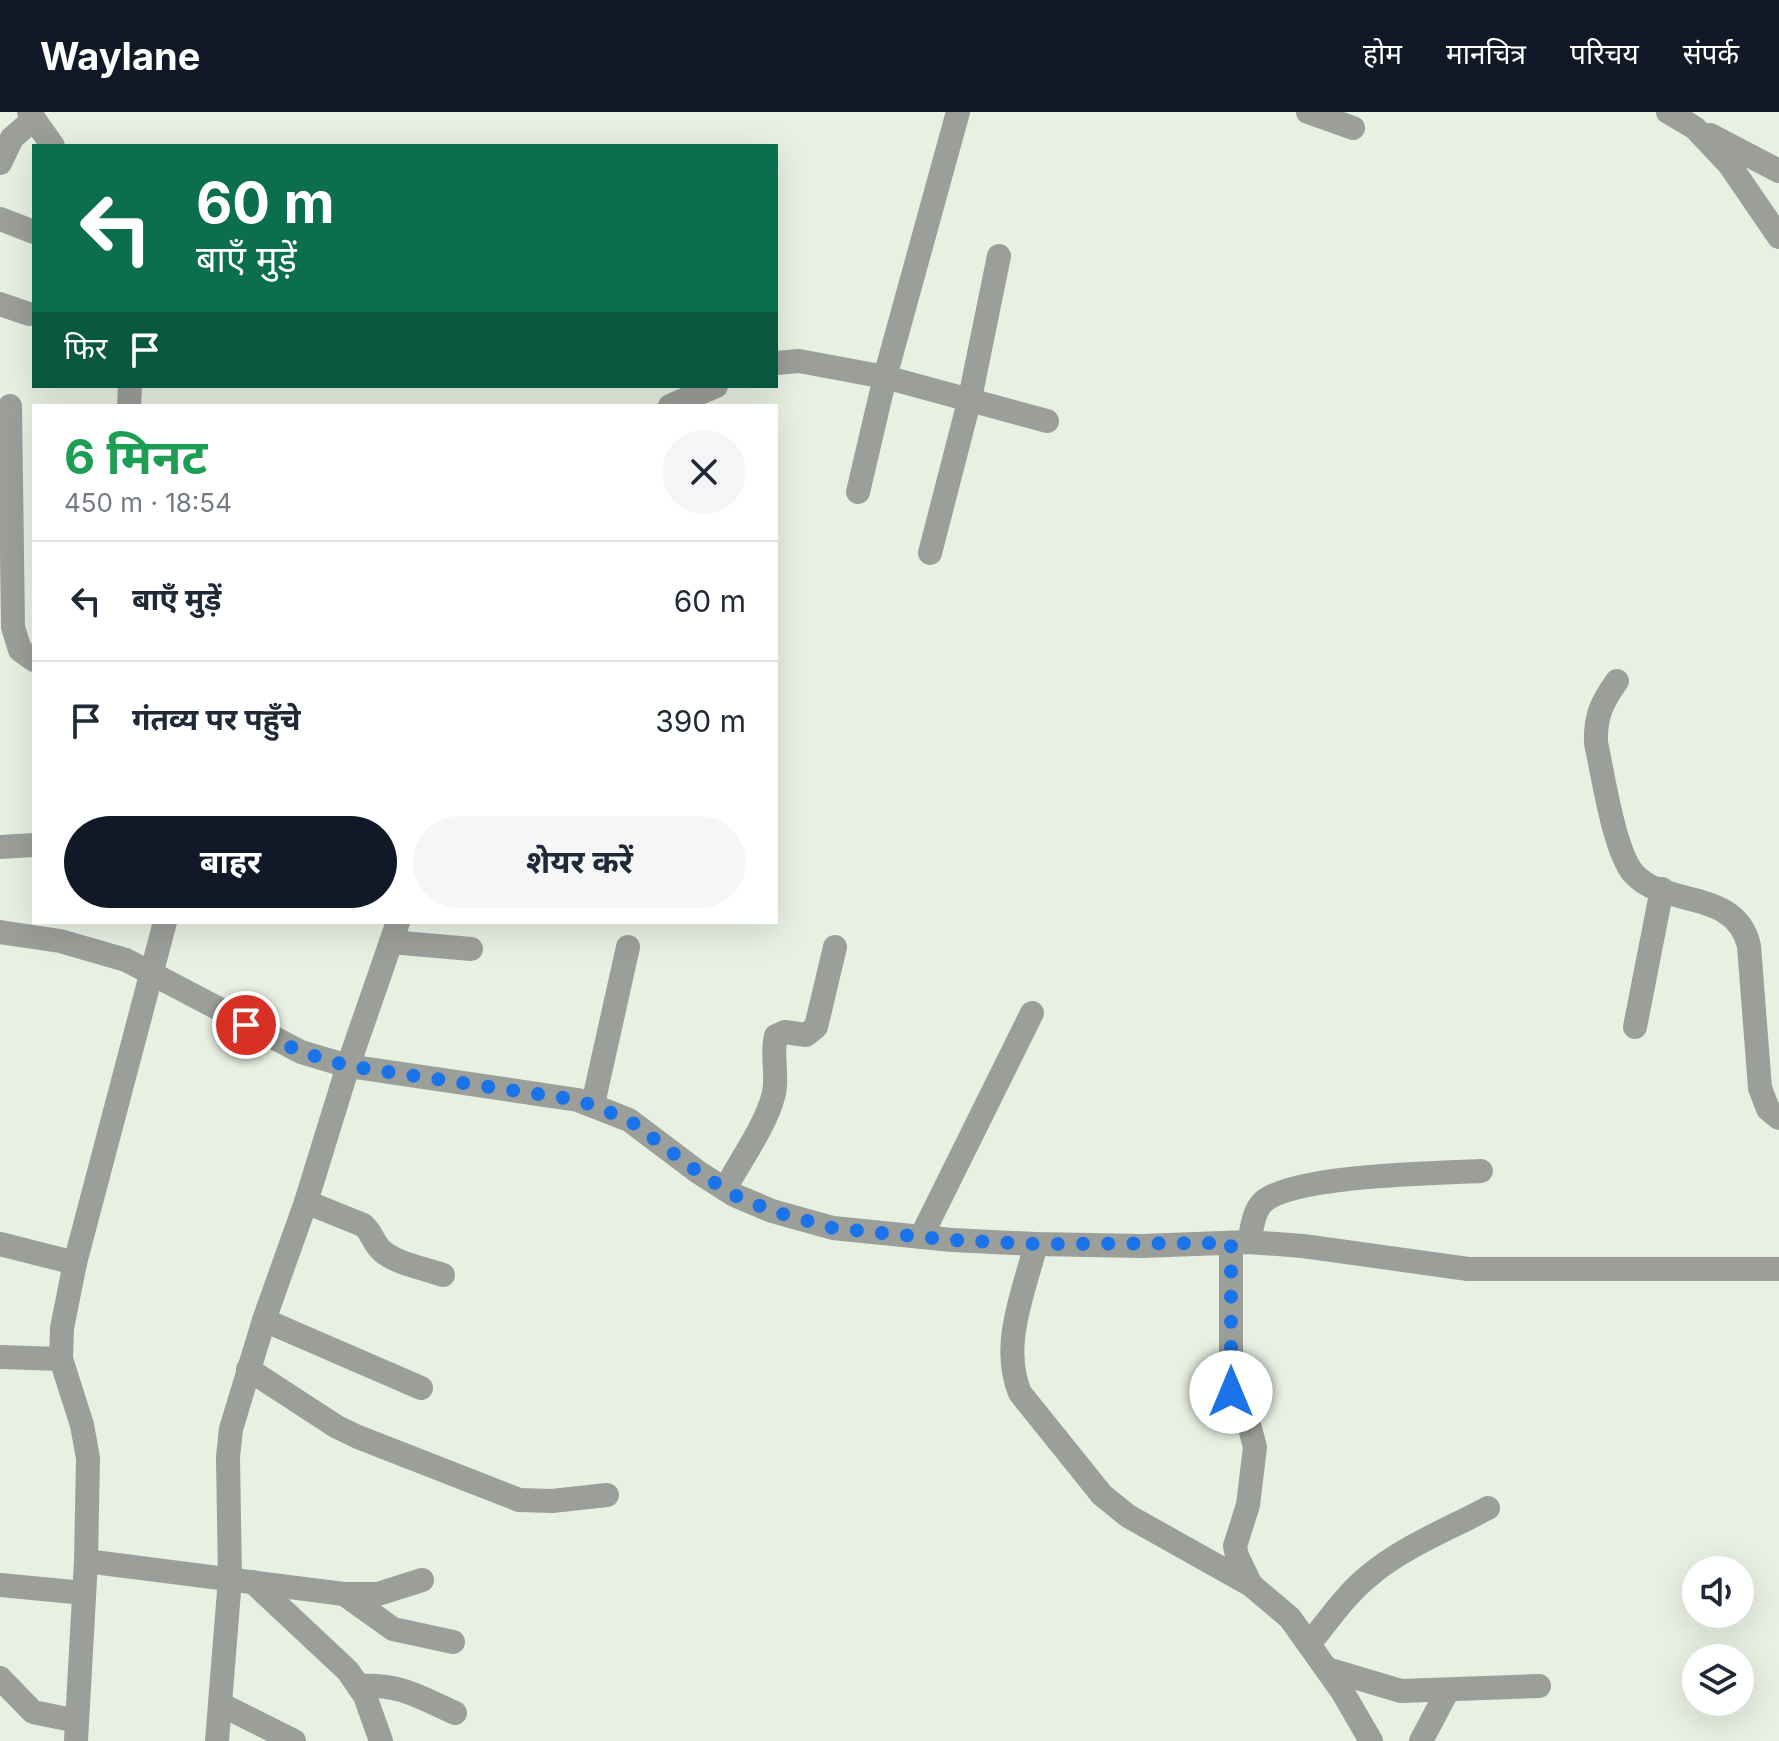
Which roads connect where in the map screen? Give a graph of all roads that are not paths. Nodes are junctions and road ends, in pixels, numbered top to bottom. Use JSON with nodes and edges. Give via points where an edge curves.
{"nodes":[{"id":1,"x":958,"y":112,"type":"edge"},
{"id":2,"x":1308,"y":112,"type":"edge"},
{"id":3,"x":1668,"y":112,"type":"edge"},
{"id":4,"x":32,"y":116,"type":"edge"},
{"id":5,"x":1353,"y":128,"type":"dead end"},
{"id":6,"x":1695,"y":128,"type":"junction"},
{"id":7,"x":52,"y":144,"type":"edge"},
{"id":8,"x":1779,"y":149,"type":"edge"},
{"id":9,"x":1752,"y":157,"type":"junction"},
{"id":10,"x":0,"y":163,"type":"edge"},
{"id":11,"x":1779,"y":171,"type":"edge"},
{"id":12,"x":0,"y":219,"type":"edge"},
{"id":13,"x":32,"y":231,"type":"edge"},
{"id":14,"x":1779,"y":237,"type":"edge"},
{"id":15,"x":999,"y":256,"type":"dead end"},
{"id":16,"x":0,"y":304,"type":"edge"},
{"id":17,"x":29,"y":314,"type":"dead end"},
{"id":18,"x":778,"y":363,"type":"edge"},
{"id":19,"x":885,"y":377,"type":"junction"},
{"id":20,"x":711,"y":388,"type":"edge"},
{"id":21,"x":970,"y":398,"type":"junction"},
{"id":22,"x":675,"y":404,"type":"edge"},
{"id":23,"x":10,"y":406,"type":"dead end"},
{"id":24,"x":1047,"y":421,"type":"dead end"},
{"id":25,"x":858,"y":492,"type":"dead end"},
{"id":26,"x":930,"y":553,"type":"dead end"},
{"id":27,"x":32,"y":659,"type":"edge"},
{"id":28,"x":1617,"y":681,"type":"dead end"},
{"id":29,"x":32,"y":845,"type":"edge"},
{"id":30,"x":0,"y":847,"type":"edge"},
{"id":31,"x":1662,"y":889,"type":"junction"},
{"id":32,"x":165,"y":924,"type":"edge"},
{"id":33,"x":0,"y":932,"type":"edge"},
{"id":34,"x":395,"y":932,"type":"edge"},
{"id":35,"x":628,"y":947,"type":"dead end"},
{"id":36,"x":835,"y":947,"type":"dead end"},
{"id":37,"x":471,"y":949,"type":"dead end"},
{"id":38,"x":153,"y":973,"type":"junction"},
{"id":39,"x":1032,"y":1013,"type":"dead end"},
{"id":40,"x":1635,"y":1027,"type":"dead end"},
{"id":41,"x":348,"y":1066,"type":"junction"},
{"id":42,"x":593,"y":1104,"type":"junction"},
{"id":43,"x":1779,"y":1118,"type":"edge"},
{"id":44,"x":1481,"y":1171,"type":"dead end"},
{"id":45,"x":725,"y":1189,"type":"junction"},
{"id":46,"x":306,"y":1202,"type":"junction"},
{"id":47,"x":921,"y":1237,"type":"junction"},
{"id":48,"x":1240,"y":1243,"type":"junction"},
{"id":49,"x":0,"y":1244,"type":"edge"},
{"id":50,"x":1036,"y":1244,"type":"junction"},
{"id":51,"x":75,"y":1263,"type":"junction"},
{"id":52,"x":1779,"y":1269,"type":"edge"},
{"id":53,"x":443,"y":1275,"type":"dead end"},
{"id":54,"x":264,"y":1320,"type":"junction"},
{"id":55,"x":0,"y":1357,"type":"edge"},
{"id":56,"x":61,"y":1359,"type":"junction"},
{"id":57,"x":248,"y":1369,"type":"junction"},
{"id":58,"x":421,"y":1388,"type":"dead end"},
{"id":59,"x":607,"y":1495,"type":"dead end"},
{"id":60,"x":1488,"y":1508,"type":"dead end"},
{"id":61,"x":86,"y":1561,"type":"junction"},
{"id":62,"x":422,"y":1580,"type":"dead end"},
{"id":63,"x":242,"y":1581,"type":"junction"},
{"id":64,"x":0,"y":1585,"type":"edge"},
{"id":65,"x":1251,"y":1585,"type":"junction"},
{"id":66,"x":84,"y":1593,"type":"junction"},
{"id":67,"x":344,"y":1594,"type":"junction"},
{"id":68,"x":453,"y":1642,"type":"dead end"},
{"id":69,"x":1309,"y":1644,"type":"junction"},
{"id":70,"x":1327,"y":1669,"type":"junction"},
{"id":71,"x":0,"y":1678,"type":"edge"},
{"id":72,"x":360,"y":1686,"type":"junction"},
{"id":73,"x":1539,"y":1686,"type":"dead end"},
{"id":74,"x":1448,"y":1690,"type":"junction"},
{"id":75,"x":220,"y":1704,"type":"junction"},
{"id":76,"x":455,"y":1713,"type":"dead end"},
{"id":77,"x":76,"y":1731,"type":"edge"},
{"id":78,"x":217,"y":1741,"type":"edge"},
{"id":79,"x":294,"y":1741,"type":"edge"},
{"id":80,"x":381,"y":1741,"type":"edge"},
{"id":81,"x":1371,"y":1741,"type":"edge"},
{"id":82,"x":1421,"y":1741,"type":"edge"}],
"edges":[{"from":1,"to":19,"type":"street"},
{"from":2,"to":5,"type":"street"},
{"from":3,"to":6,"type":"street"},
{"from":4,"to":7,"type":"street"},
{"from":4,"to":10,"type":"street","via":[[12,138]]},
{"from":6,"to":9,"type":"street"},
{"from":6,"to":14,"type":"street","via":[[1729,164]]},
{"from":8,"to":9,"type":"street"},
{"from":9,"to":11,"type":"street"},
{"from":12,"to":13,"type":"street"},
{"from":15,"to":21,"type":"street"},
{"from":16,"to":17,"type":"street"},
{"from":18,"to":19,"type":"street","via":[[799,361]]},
{"from":19,"to":21,"type":"street"},
{"from":19,"to":25,"type":"street"},
{"from":20,"to":22,"type":"street"},
{"from":21,"to":24,"type":"street"},
{"from":21,"to":26,"type":"street"},
{"from":23,"to":27,"type":"street","via":[[13,627],[20,650]]},
{"from":28,"to":31,"type":"street","via":[[1600,706],[1596,743],[1623,859],[1635,875]]},
{"from":29,"to":30,"type":"street"},
{"from":31,"to":40,"type":"street"},
{"from":31,"to":43,"type":"street","via":[[1723,911],[1747,935],[1760,1088],[1768,1109]]},
{"from":32,"to":38,"type":"street"},
{"from":33,"to":38,"type":"street","via":[[96,950]]},
{"from":34,"to":37,"type":"street"},
{"from":34,"to":41,"type":"street"},
{"from":35,"to":42,"type":"street"},
{"from":36,"to":45,"type":"street","via":[[816,1027],[806,1035],[776,1036],[770,1105]]},
{"from":38,"to":41,"type":"street","via":[[301,1052]]},
{"from":38,"to":51,"type":"street"},
{"from":39,"to":47,"type":"street"},
{"from":41,"to":42,"type":"street"},
{"from":41,"to":46,"type":"street"},
{"from":42,"to":45,"type":"street","via":[[629,1120]]},
{"from":44,"to":48,"type":"street","via":[[1311,1185],[1263,1202]]},
{"from":45,"to":47,"type":"street","via":[[772,1211],[833,1228]]},
{"from":46,"to":53,"type":"street","via":[[363,1225],[391,1257]]},
{"from":46,"to":54,"type":"street"},
{"from":47,"to":50,"type":"street"},
{"from":48,"to":50,"type":"street"},
{"from":48,"to":52,"type":"street","via":[[1303,1246],[1468,1269]]},
{"from":48,"to":65,"type":"street","via":[[1231,1392],[1255,1447],[1248,1505],[1235,1546]]},
{"from":49,"to":51,"type":"street"},
{"from":50,"to":65,"type":"street","via":[[1012,1335],[1013,1377],[1020,1393],[1102,1495],[1139,1523]]},
{"from":51,"to":56,"type":"street"},
{"from":54,"to":57,"type":"street"},
{"from":54,"to":58,"type":"street"},
{"from":55,"to":56,"type":"street"},
{"from":56,"to":61,"type":"street","via":[[87,1442]]},
{"from":57,"to":59,"type":"street","via":[[337,1427],[503,1495],[535,1502]]},
{"from":57,"to":63,"type":"street","via":[[228,1457]]},
{"from":60,"to":69,"type":"street","via":[[1370,1574]]},
{"from":61,"to":63,"type":"street"},
{"from":61,"to":66,"type":"street"},
{"from":62,"to":67,"type":"street","via":[[378,1594]]},
{"from":63,"to":67,"type":"street"},
{"from":63,"to":72,"type":"street"},
{"from":63,"to":75,"type":"street"},
{"from":64,"to":66,"type":"street"},
{"from":65,"to":69,"type":"street","via":[[1290,1618]]},
{"from":66,"to":77,"type":"street"},
{"from":67,"to":68,"type":"street","via":[[393,1629]]},
{"from":69,"to":70,"type":"street"},
{"from":70,"to":74,"type":"street","via":[[1401,1691]]},
{"from":70,"to":81,"type":"street"},
{"from":71,"to":77,"type":"street","via":[[33,1712]]},
{"from":72,"to":76,"type":"street","via":[[389,1685]]},
{"from":72,"to":80,"type":"street"},
{"from":73,"to":74,"type":"street"},
{"from":74,"to":82,"type":"street"},
{"from":75,"to":78,"type":"street"},
{"from":75,"to":79,"type":"street"}]}
